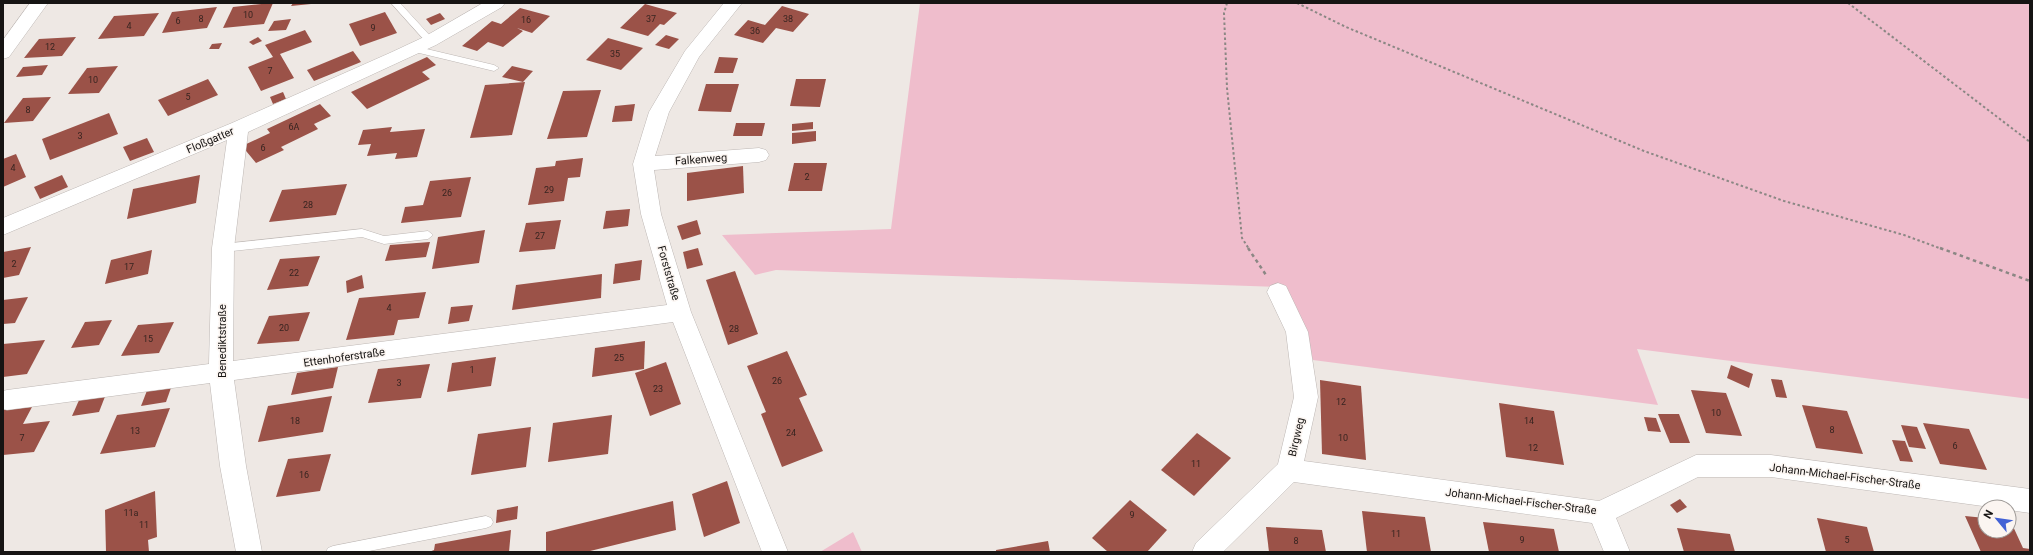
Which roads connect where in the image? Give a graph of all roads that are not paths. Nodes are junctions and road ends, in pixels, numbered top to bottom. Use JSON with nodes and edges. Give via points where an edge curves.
{"nodes":[{"id":1,"x":39,"y":3,"type":"edge"},
{"id":2,"x":395,"y":3,"type":"edge"},
{"id":3,"x":496,"y":3,"type":"edge"},
{"id":4,"x":733,"y":3,"type":"edge"},
{"id":5,"x":422,"y":45,"type":"junction"},
{"id":6,"x":3,"y":53,"type":"edge"},
{"id":7,"x":494,"y":68,"type":"dead end"},
{"id":8,"x":239,"y":128,"type":"junction"},
{"id":9,"x":759,"y":155,"type":"dead end"},
{"id":10,"x":643,"y":164,"type":"junction"},
{"id":11,"x":3,"y":227,"type":"edge"},
{"id":12,"x":428,"y":234,"type":"dead end"},
{"id":13,"x":223,"y":248,"type":"junction"},
{"id":14,"x":1278,"y":292,"type":"road end"},
{"id":15,"x":680,"y":312,"type":"junction"},
{"id":16,"x":221,"y":373,"type":"junction"},
{"id":17,"x":7,"y":400,"type":"dead end"},
{"id":18,"x":1289,"y":470,"type":"junction"},
{"id":19,"x":2030,"y":501,"type":"edge"},
{"id":20,"x":1601,"y":512,"type":"junction"},
{"id":21,"x":486,"y":522,"type":"dead end"},
{"id":22,"x":249,"y":552,"type":"edge"},
{"id":23,"x":333,"y":552,"type":"edge"},
{"id":24,"x":775,"y":552,"type":"edge"},
{"id":25,"x":1205,"y":552,"type":"edge"},
{"id":26,"x":1617,"y":552,"type":"edge"}],
"edges":[{"from":1,"to":6,"type":"street"},
{"from":2,"to":5,"type":"lane"},
{"from":3,"to":5,"type":"street","name":"Floßgatter"},
{"from":4,"to":10,"type":"street","name":"Forststraße","via":[[691,55],[659,112]]},
{"from":5,"to":7,"type":"lane"},
{"from":5,"to":8,"type":"street","name":"Floßgatter"},
{"from":8,"to":11,"type":"street","name":"Floßgatter"},
{"from":8,"to":13,"type":"street","name":"Benediktstraße"},
{"from":9,"to":10,"type":"street","name":"Falkenweg"},
{"from":10,"to":15,"type":"street","name":"Forststraße","via":[[651,214]]},
{"from":12,"to":13,"type":"lane","via":[[384,240],[362,233]]},
{"from":13,"to":16,"type":"street","name":"Benediktstraße"},
{"from":14,"to":18,"type":"street","name":"Birgweg","via":[[1297,332],[1306,397]]},
{"from":15,"to":16,"type":"street","name":"Ettenhoferstraße"},
{"from":15,"to":24,"type":"street","name":"Forststraße"},
{"from":16,"to":17,"type":"street","name":"Ettenhoferstraße"},
{"from":16,"to":22,"type":"street","name":"Benediktstraße","via":[[233,466]]},
{"from":18,"to":20,"type":"street","name":"Johann-Michael-Fischer-Straße"},
{"from":18,"to":25,"type":"street","name":"Birgweg"},
{"from":19,"to":20,"type":"street","name":"Johann-Michael-Fischer-Straße","via":[[1771,466],[1696,466]]},
{"from":20,"to":26,"type":"street"},
{"from":21,"to":23,"type":"lane"}]}
